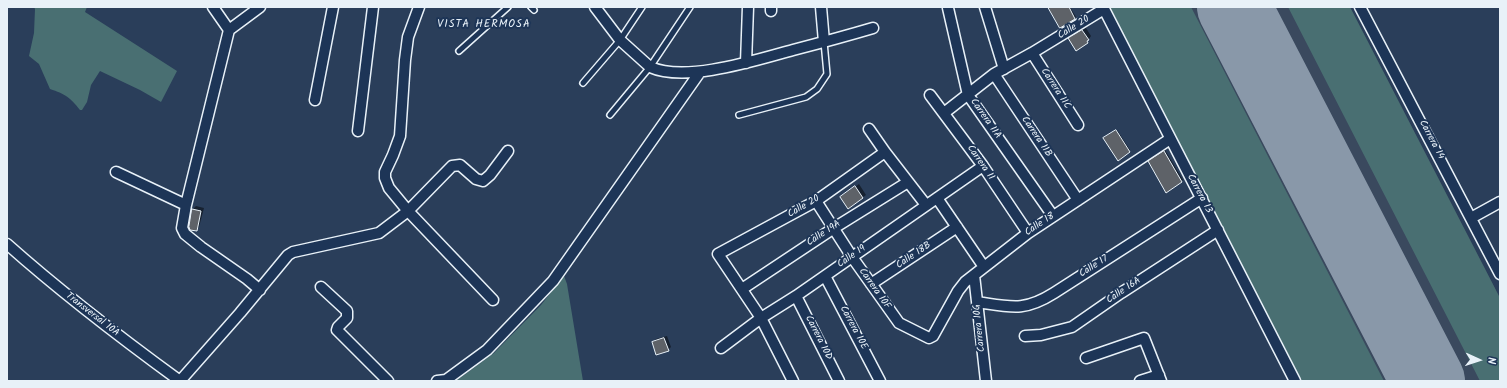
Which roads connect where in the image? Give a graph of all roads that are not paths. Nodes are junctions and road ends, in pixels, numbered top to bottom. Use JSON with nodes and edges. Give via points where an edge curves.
{"nodes":[{"id":1,"x":213,"y":7,"type":"edge"},
{"id":2,"x":260,"y":7,"type":"edge"},
{"id":3,"x":333,"y":7,"type":"edge"},
{"id":4,"x":373,"y":7,"type":"edge"},
{"id":5,"x":419,"y":7,"type":"edge"},
{"id":6,"x":508,"y":7,"type":"edge"},
{"id":7,"x":595,"y":7,"type":"edge"},
{"id":8,"x":642,"y":7,"type":"edge"},
{"id":9,"x":690,"y":7,"type":"edge"},
{"id":10,"x":748,"y":7,"type":"edge"},
{"id":11,"x":821,"y":7,"type":"edge"},
{"id":12,"x":985,"y":7,"type":"edge"},
{"id":13,"x":1360,"y":7,"type":"edge"},
{"id":14,"x":948,"y":8,"type":"dead end"},
{"id":15,"x":1104,"y":8,"type":"edge"},
{"id":16,"x":873,"y":28,"type":"dead end"},
{"id":17,"x":229,"y":30,"type":"junction"},
{"id":18,"x":620,"y":40,"type":"junction"},
{"id":19,"x":824,"y":42,"type":"junction"},
{"id":20,"x":459,"y":51,"type":"dead end"},
{"id":21,"x":1032,"y":53,"type":"junction"},
{"id":22,"x":746,"y":63,"type":"junction"},
{"id":23,"x":650,"y":68,"type":"junction"},
{"id":24,"x":1004,"y":69,"type":"junction"},
{"id":25,"x":700,"y":72,"type":"junction"},
{"id":26,"x":994,"y":74,"type":"junction"},
{"id":27,"x":583,"y":83,"type":"dead end"},
{"id":28,"x":968,"y":94,"type":"junction"},
{"id":29,"x":930,"y":95,"type":"dead end"},
{"id":30,"x":315,"y":100,"type":"dead end"},
{"id":31,"x":944,"y":113,"type":"junction"},
{"id":32,"x":610,"y":115,"type":"dead end"},
{"id":33,"x":739,"y":115,"type":"dead end"},
{"id":34,"x":1078,"y":125,"type":"dead end"},
{"id":35,"x":869,"y":129,"type":"dead end"},
{"id":36,"x":358,"y":131,"type":"dead end"},
{"id":37,"x":1170,"y":139,"type":"junction"},
{"id":38,"x":508,"y":151,"type":"dead end"},
{"id":39,"x":885,"y":152,"type":"junction"},
{"id":40,"x":983,"y":166,"type":"junction"},
{"id":41,"x":116,"y":172,"type":"dead end"},
{"id":42,"x":908,"y":182,"type":"junction"},
{"id":43,"x":937,"y":198,"type":"junction"},
{"id":44,"x":1202,"y":198,"type":"junction"},
{"id":45,"x":1078,"y":200,"type":"junction"},
{"id":46,"x":816,"y":201,"type":"junction"},
{"id":47,"x":1500,"y":202,"type":"edge"},
{"id":48,"x":186,"y":205,"type":"junction"},
{"id":49,"x":926,"y":205,"type":"junction"},
{"id":50,"x":408,"y":211,"type":"junction"},
{"id":51,"x":1053,"y":216,"type":"junction"},
{"id":52,"x":1471,"y":218,"type":"junction"},
{"id":53,"x":957,"y":227,"type":"junction"},
{"id":54,"x":834,"y":228,"type":"junction"},
{"id":55,"x":1218,"y":230,"type":"junction"},
{"id":56,"x":1028,"y":233,"type":"junction"},
{"id":57,"x":7,"y":244,"type":"edge"},
{"id":58,"x":852,"y":257,"type":"junction"},
{"id":59,"x":984,"y":267,"type":"junction"},
{"id":60,"x":1500,"y":274,"type":"edge"},
{"id":61,"x":974,"y":275,"type":"junction"},
{"id":62,"x":825,"y":276,"type":"junction"},
{"id":63,"x":871,"y":284,"type":"junction"},
{"id":64,"x":321,"y":286,"type":"dead end"},
{"id":65,"x":742,"y":289,"type":"junction"},
{"id":66,"x":260,"y":290,"type":"junction"},
{"id":67,"x":796,"y":296,"type":"junction"},
{"id":68,"x":493,"y":300,"type":"dead end"},
{"id":69,"x":977,"y":302,"type":"junction"},
{"id":70,"x":761,"y":318,"type":"junction"},
{"id":71,"x":933,"y":336,"type":"joint"},
{"id":72,"x":1025,"y":336,"type":"dead end"},
{"id":73,"x":721,"y":348,"type":"dead end"},
{"id":74,"x":1086,"y":358,"type":"dead end"},
{"id":75,"x":1160,"y":378,"type":"edge"},
{"id":76,"x":180,"y":381,"type":"edge"},
{"id":77,"x":388,"y":381,"type":"edge"},
{"id":78,"x":437,"y":381,"type":"edge"},
{"id":79,"x":793,"y":381,"type":"edge"},
{"id":80,"x":839,"y":381,"type":"edge"},
{"id":81,"x":880,"y":381,"type":"edge"},
{"id":82,"x":986,"y":381,"type":"edge"},
{"id":83,"x":1140,"y":381,"type":"edge"},
{"id":84,"x":1295,"y":381,"type":"edge"}],
"edges":[{"from":1,"to":17,"type":"street"},
{"from":2,"to":17,"type":"street"},
{"from":3,"to":30,"type":"street"},
{"from":4,"to":36,"type":"street"},
{"from":5,"to":50,"type":"street","via":[[408,37],[404,60],[400,136],[385,172],[389,188]]},
{"from":6,"to":20,"type":"lane"},
{"from":7,"to":18,"type":"street"},
{"from":8,"to":18,"type":"lane"},
{"from":9,"to":23,"type":"lane"},
{"from":10,"to":22,"type":"street"},
{"from":11,"to":19,"type":"street"},
{"from":12,"to":24,"type":"street"},
{"from":13,"to":52,"type":"street","name":"Carrera 14"},
{"from":14,"to":28,"type":"street","name":"Carrera 11A"},
{"from":15,"to":21,"type":"street","name":"Calle 20"},
{"from":15,"to":37,"type":"street","name":"Carrera 13"},
{"from":16,"to":19,"type":"street"},
{"from":17,"to":48,"type":"street"},
{"from":18,"to":23,"type":"street"},
{"from":18,"to":27,"type":"lane"},
{"from":19,"to":22,"type":"street"},
{"from":19,"to":33,"type":"lane","via":[[827,74],[817,89],[806,97]]},
{"from":21,"to":24,"type":"street","name":"Calle 20"},
{"from":21,"to":34,"type":"street","name":"Carrera 11C"},
{"from":22,"to":25,"type":"street"},
{"from":23,"to":25,"type":"street","via":[[674,72]]},
{"from":23,"to":32,"type":"lane"},
{"from":24,"to":26,"type":"street","name":"Calle 20"},
{"from":25,"to":78,"type":"street","via":[[553,281],[487,350],[446,380]]},
{"from":26,"to":28,"type":"street","name":"Calle 20"},
{"from":26,"to":45,"type":"street","name":"Carrera 11B"},
{"from":28,"to":31,"type":"street","name":"Calle 20"},
{"from":28,"to":51,"type":"street","name":"Carrera 11A"},
{"from":29,"to":31,"type":"street","name":"Carrera 11"},
{"from":31,"to":40,"type":"street","name":"Carrera 11"},
{"from":35,"to":39,"type":"street"},
{"from":37,"to":44,"type":"street","name":"Carrera 13"},
{"from":37,"to":45,"type":"street","name":"Calle 18"},
{"from":38,"to":50,"type":"street","via":[[483,181],[476,179],[460,165],[452,166]]},
{"from":39,"to":42,"type":"street"},
{"from":39,"to":46,"type":"street","name":"Calle 20"},
{"from":40,"to":43,"type":"street","name":"Calle 19"},
{"from":40,"to":56,"type":"street","name":"Carrera 11"},
{"from":41,"to":48,"type":"street"},
{"from":42,"to":49,"type":"street"},
{"from":42,"to":54,"type":"street","name":"Calle 19A"},
{"from":43,"to":49,"type":"street","name":"Calle 19"},
{"from":43,"to":53,"type":"street"},
{"from":44,"to":55,"type":"street","name":"Carrera 13"},
{"from":44,"to":69,"type":"street","name":"Calle 17","via":[[1035,304],[1016,307]]},
{"from":45,"to":51,"type":"street","name":"Calle 18"},
{"from":46,"to":54,"type":"street","name":"Carrera 10F"},
{"from":46,"to":65,"type":"street","name":"Calle 20","via":[[718,254]]},
{"from":47,"to":52,"type":"street"},
{"from":48,"to":66,"type":"street","via":[[182,228],[185,234]]},
{"from":49,"to":58,"type":"street","name":"Calle 19"},
{"from":50,"to":66,"type":"street","via":[[379,233],[293,252],[280,263]]},
{"from":50,"to":68,"type":"street"},
{"from":51,"to":56,"type":"street","name":"Calle 18"},
{"from":52,"to":60,"type":"street","name":"Carrera 14"},
{"from":53,"to":59,"type":"street"},
{"from":53,"to":63,"type":"street","name":"Calle 18B"},
{"from":54,"to":58,"type":"street","name":"Carrera 10F"},
{"from":54,"to":65,"type":"street","name":"Calle 19A"},
{"from":55,"to":72,"type":"street","name":"Calle 16A","via":[[1121,292],[1072,327],[1041,335]]},
{"from":55,"to":84,"type":"street","name":"Carrera 13"},
{"from":56,"to":59,"type":"street","name":"Calle 18"},
{"from":57,"to":76,"type":"street","name":"Transversal 10A","via":[[45,278]]},
{"from":58,"to":62,"type":"street","name":"Calle 19"},
{"from":58,"to":63,"type":"street","name":"Carrera 10F"},
{"from":59,"to":61,"type":"street","name":"Calle 18"},
{"from":61,"to":69,"type":"street","name":"Carrera 10G"},
{"from":61,"to":71,"type":"street","name":"Calle 18","via":[[961,287]]},
{"from":62,"to":67,"type":"street","name":"Calle 19"},
{"from":62,"to":81,"type":"street","name":"Carrera 10E"},
{"from":63,"to":71,"type":"street","name":"Carrera 10F","via":[[899,323],[928,338]]},
{"from":64,"to":77,"type":"street","via":[[347,312],[347,317],[337,330]]},
{"from":65,"to":70,"type":"street"},
{"from":66,"to":76,"type":"street"},
{"from":67,"to":70,"type":"street","name":"Calle 19"},
{"from":67,"to":80,"type":"street","name":"Carrera 10D"},
{"from":69,"to":82,"type":"street","name":"Carrera 10G"},
{"from":70,"to":73,"type":"street","name":"Calle 19"},
{"from":70,"to":79,"type":"street"},
{"from":74,"to":75,"type":"street","via":[[1144,338]]},
{"from":75,"to":83,"type":"street"}]}
